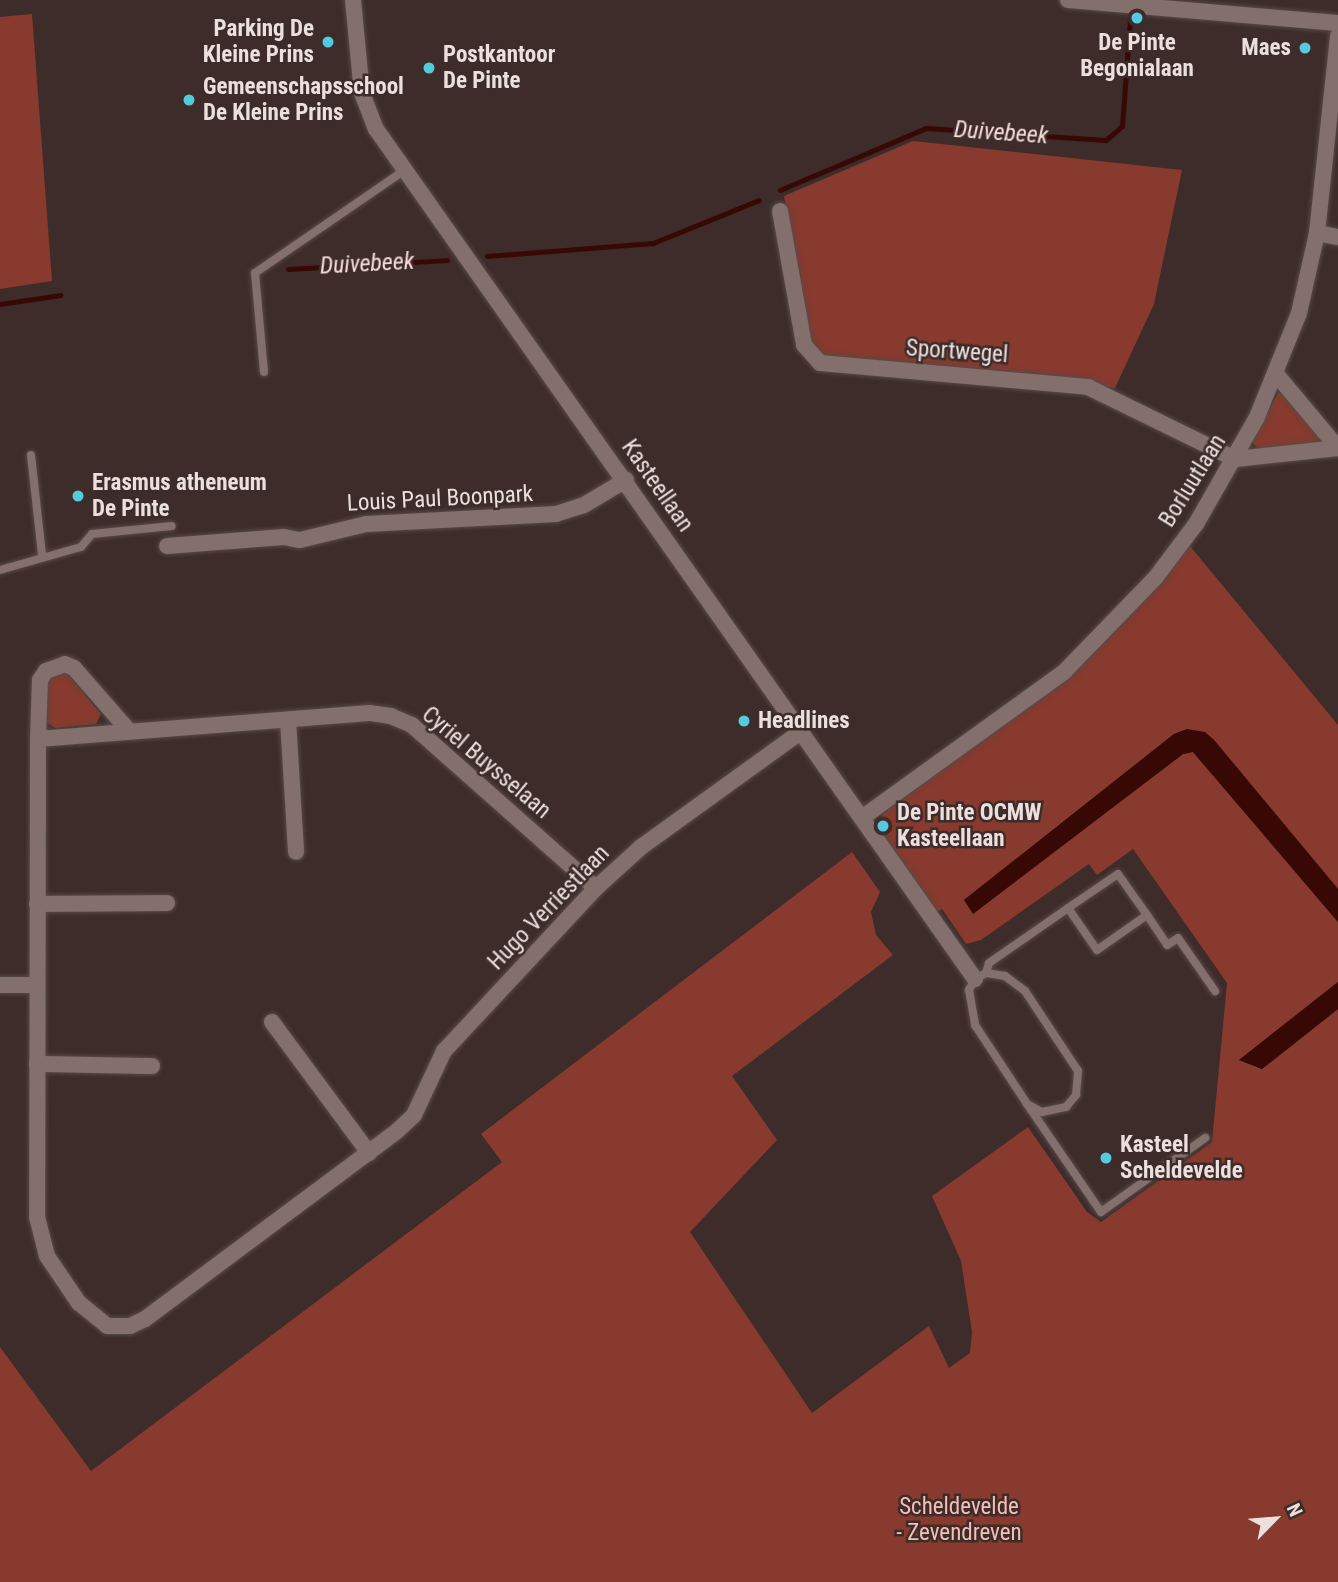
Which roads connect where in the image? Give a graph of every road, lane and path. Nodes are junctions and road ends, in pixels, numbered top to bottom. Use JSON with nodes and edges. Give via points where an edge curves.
{"nodes":[{"id":1,"x":353,"y":0,"type":"edge"},
{"id":2,"x":1068,"y":0,"type":"edge"},
{"id":3,"x":1249,"y":7,"type":"edge"},
{"id":4,"x":1338,"y":23,"type":"edge"},
{"id":5,"x":1338,"y":36,"type":"edge"},
{"id":6,"x":405,"y":170,"type":"junction"},
{"id":7,"x":779,"y":211,"type":"dead end"},
{"id":8,"x":1317,"y":233,"type":"junction"},
{"id":9,"x":1338,"y":237,"type":"edge"},
{"id":10,"x":264,"y":372,"type":"dead end"},
{"id":11,"x":1276,"y":374,"type":"junction"},
{"id":12,"x":1338,"y":448,"type":"edge"},
{"id":13,"x":31,"y":455,"type":"dead end"},
{"id":14,"x":1235,"y":459,"type":"junction"},
{"id":15,"x":626,"y":480,"type":"junction"},
{"id":16,"x":172,"y":526,"type":"dead end"},
{"id":17,"x":167,"y":546,"type":"dead end"},
{"id":18,"x":42,"y":555,"type":"junction"},
{"id":19,"x":0,"y":570,"type":"edge"},
{"id":20,"x":288,"y":720,"type":"junction"},
{"id":21,"x":802,"y":731,"type":"junction"},
{"id":22,"x":129,"y":732,"type":"junction"},
{"id":23,"x":38,"y":739,"type":"junction"},
{"id":24,"x":863,"y":817,"type":"junction"},
{"id":25,"x":296,"y":852,"type":"dead end"},
{"id":26,"x":596,"y":888,"type":"junction"},
{"id":27,"x":167,"y":903,"type":"dead end"},
{"id":28,"x":37,"y":904,"type":"junction"},
{"id":29,"x":1068,"y":908,"type":"junction"},
{"id":30,"x":1147,"y":915,"type":"junction"},
{"id":31,"x":981,"y":976,"type":"junction"},
{"id":32,"x":0,"y":985,"type":"edge"},
{"id":33,"x":35,"y":985,"type":"junction"},
{"id":34,"x":1215,"y":991,"type":"dead end"},
{"id":35,"x":272,"y":1022,"type":"dead end"},
{"id":36,"x":37,"y":1064,"type":"junction"},
{"id":37,"x":152,"y":1066,"type":"dead end"},
{"id":38,"x":1027,"y":1104,"type":"junction"},
{"id":39,"x":1205,"y":1138,"type":"dead end"},
{"id":40,"x":369,"y":1153,"type":"junction"}],
"edges":[{"from":1,"to":6,"type":"street","name":"Kasteellaan","via":[[367,113]]},
{"from":2,"to":3,"type":"street"},
{"from":3,"to":4,"type":"street"},
{"from":5,"to":8,"type":"street","name":"Borluutlaan"},
{"from":6,"to":10,"type":"lane","via":[[256,273]]},
{"from":6,"to":15,"type":"street","name":"Kasteellaan"},
{"from":7,"to":14,"type":"street","name":"Sportwegel","via":[[804,345],[813,359],[832,365],[1088,387]]},
{"from":8,"to":9,"type":"street"},
{"from":8,"to":11,"type":"street","name":"Borluutlaan","via":[[1299,313]]},
{"from":11,"to":12,"type":"street"},
{"from":11,"to":14,"type":"street","name":"Borluutlaan"},
{"from":12,"to":14,"type":"street"},
{"from":13,"to":18,"type":"lane"},
{"from":14,"to":24,"type":"street","name":"Borluutlaan","via":[[1196,524],[1156,577],[1064,672]]},
{"from":15,"to":17,"type":"street","name":"Louis Paul Boonpark","via":[[576,508],[542,516],[366,524],[300,540],[284,537]]},
{"from":15,"to":21,"type":"street","name":"Kasteellaan"},
{"from":16,"to":18,"type":"lane","via":[[92,534],[81,547]]},
{"from":18,"to":19,"type":"lane","via":[[27,565]]},
{"from":20,"to":22,"type":"street","name":"Cyriel Buysselaan"},
{"from":20,"to":25,"type":"street"},
{"from":20,"to":26,"type":"street","name":"Cyriel Buysselaan","via":[[369,713],[412,725]]},
{"from":21,"to":24,"type":"street","name":"Kasteellaan"},
{"from":21,"to":26,"type":"street","name":"Hugo Verriestlaan","via":[[641,848]]},
{"from":22,"to":23,"type":"street","name":"Cyriel Buysselaan"},
{"from":22,"to":23,"type":"street","via":[[74,668],[65,664],[55,665],[40,680]]},
{"from":23,"to":28,"type":"street"},
{"from":24,"to":31,"type":"street","name":"Kasteellaan"},
{"from":26,"to":40,"type":"street","name":"Hugo Verriestlaan","via":[[444,1051],[414,1115]]},
{"from":27,"to":28,"type":"street"},
{"from":28,"to":33,"type":"street"},
{"from":29,"to":30,"type":"lane","via":[[1118,874]]},
{"from":29,"to":30,"type":"lane","via":[[1097,950]]},
{"from":29,"to":31,"type":"lane","via":[[989,963]]},
{"from":30,"to":34,"type":"lane","via":[[1167,946],[1178,938]]},
{"from":31,"to":38,"type":"lane","via":[[968,1001],[975,1025]]},
{"from":31,"to":38,"type":"lane","via":[[1005,976],[1025,991],[1078,1071],[1076,1095],[1066,1107],[1042,1112]]},
{"from":32,"to":33,"type":"street"},
{"from":33,"to":36,"type":"street","name":"Hugo Verriestlaan"},
{"from":35,"to":40,"type":"street"},
{"from":36,"to":37,"type":"street"},
{"from":36,"to":40,"type":"street","name":"Hugo Verriestlaan","via":[[41,1243],[79,1303],[107,1325],[130,1326],[145,1319]]},
{"from":38,"to":39,"type":"lane","via":[[1101,1212]]}]}
